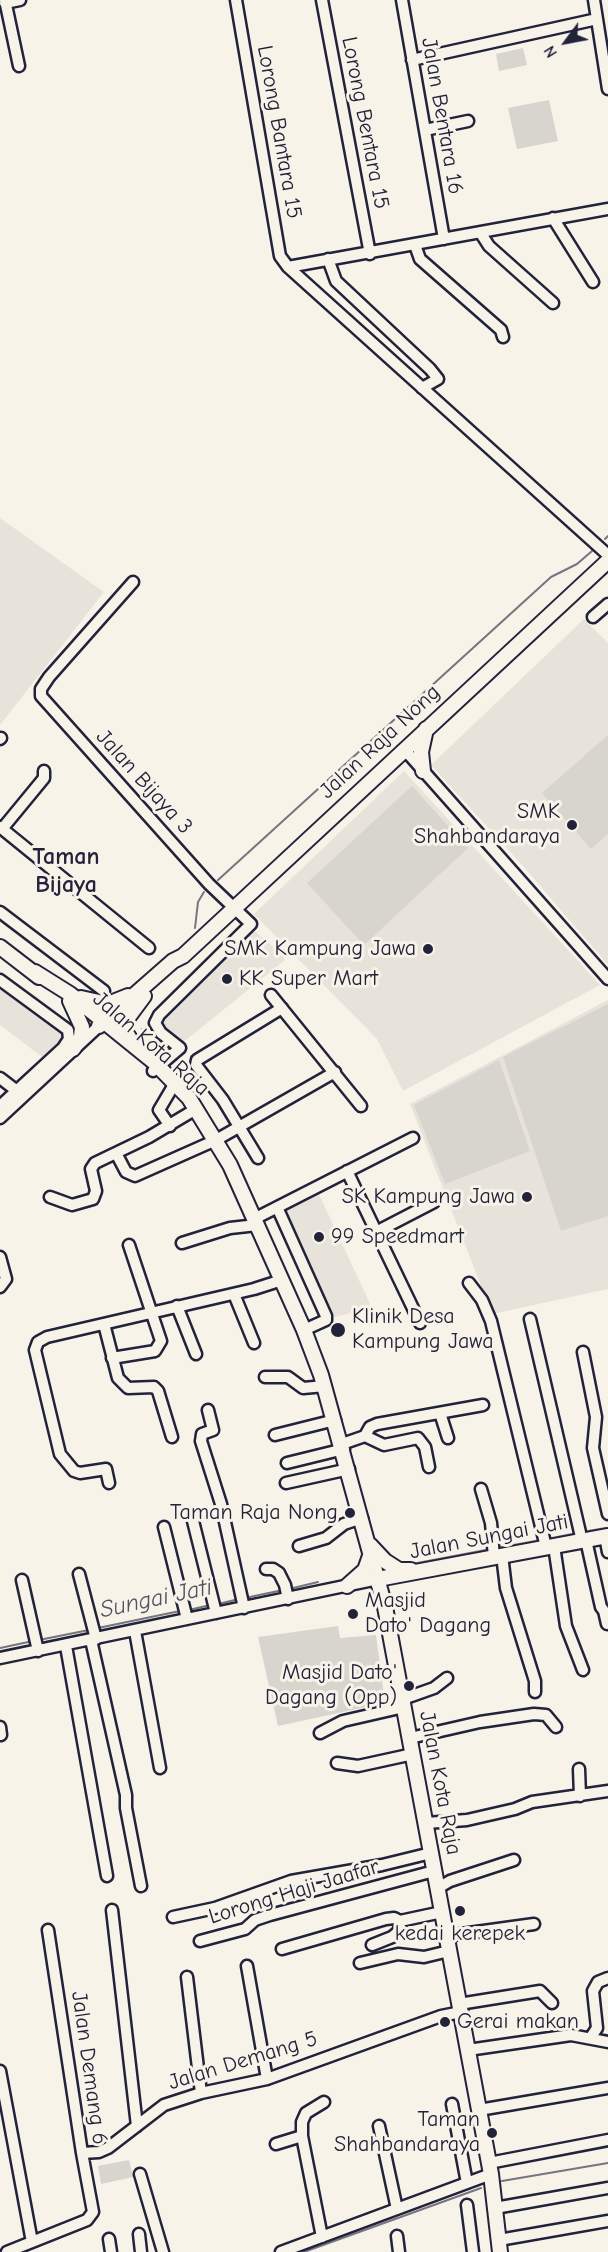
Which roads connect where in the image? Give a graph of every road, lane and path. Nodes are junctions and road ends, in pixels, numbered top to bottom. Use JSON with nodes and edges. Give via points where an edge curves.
{"nodes":[{"id":1,"x":20,"y":0,"type":"edge"},
{"id":2,"x":236,"y":0,"type":"edge"},
{"id":3,"x":322,"y":0,"type":"edge"},
{"id":4,"x":402,"y":0,"type":"edge"},
{"id":5,"x":594,"y":0,"type":"edge"},
{"id":6,"x":5,"y":2,"type":"edge"},
{"id":7,"x":597,"y":19,"type":"junction"},
{"id":8,"x":412,"y":60,"type":"junction"},
{"id":9,"x":19,"y":66,"type":"dead end"},
{"id":10,"x":608,"y":88,"type":"edge"},
{"id":11,"x":468,"y":121,"type":"dead end"},
{"id":12,"x":425,"y":130,"type":"junction"},
{"id":13,"x":608,"y":209,"type":"edge"},
{"id":14,"x":553,"y":218,"type":"junction"},
{"id":15,"x":480,"y":232,"type":"junction"},
{"id":16,"x":444,"y":239,"type":"junction"},
{"id":17,"x":415,"y":245,"type":"junction"},
{"id":18,"x":370,"y":254,"type":"junction"},
{"id":19,"x":328,"y":259,"type":"junction"},
{"id":20,"x":288,"y":267,"type":"junction"},
{"id":21,"x":593,"y":282,"type":"dead end"},
{"id":22,"x":552,"y":303,"type":"dead end"},
{"id":23,"x":503,"y":337,"type":"dead end"},
{"id":24,"x":422,"y":388,"type":"junction"},
{"id":25,"x":607,"y":562,"type":"edge"},
{"id":26,"x":133,"y":582,"type":"dead end"},
{"id":27,"x":608,"y":604,"type":"edge"},
{"id":28,"x":593,"y":617,"type":"dead end"},
{"id":29,"x":427,"y":727,"type":"junction"},
{"id":30,"x":404,"y":749,"type":"junction"},
{"id":31,"x":44,"y":771,"type":"dead end"},
{"id":32,"x":423,"y":771,"type":"junction"},
{"id":33,"x":1,"y":828,"type":"edge"},
{"id":34,"x":233,"y":909,"type":"junction"},
{"id":35,"x":0,"y":912,"type":"edge"},
{"id":36,"x":0,"y":947,"type":"edge"},
{"id":37,"x":149,"y":948,"type":"dead end"},
{"id":38,"x":608,"y":979,"type":"edge"},
{"id":39,"x":0,"y":980,"type":"edge"},
{"id":40,"x":104,"y":992,"type":"dead end"},
{"id":41,"x":141,"y":994,"type":"junction"},
{"id":42,"x":272,"y":995,"type":"dead end"},
{"id":43,"x":70,"y":998,"type":"junction"},
{"id":44,"x":282,"y":1008,"type":"junction"},
{"id":45,"x":105,"y":1026,"type":"junction"},
{"id":46,"x":136,"y":1046,"type":"junction"},
{"id":47,"x":73,"y":1048,"type":"junction"},
{"id":48,"x":62,"y":1061,"type":"junction"},
{"id":49,"x":156,"y":1069,"type":"junction"},
{"id":50,"x":335,"y":1072,"type":"junction"},
{"id":51,"x":0,"y":1078,"type":"edge"},
{"id":52,"x":172,"y":1088,"type":"junction"},
{"id":53,"x":17,"y":1091,"type":"junction"},
{"id":54,"x":0,"y":1106,"type":"edge"},
{"id":55,"x":361,"y":1106,"type":"dead end"},
{"id":56,"x":194,"y":1107,"type":"junction"},
{"id":57,"x":0,"y":1118,"type":"edge"},
{"id":58,"x":170,"y":1126,"type":"junction"},
{"id":59,"x":239,"y":1126,"type":"junction"},
{"id":60,"x":413,"y":1138,"type":"dead end"},
{"id":61,"x":216,"y":1140,"type":"junction"},
{"id":62,"x":116,"y":1153,"type":"junction"},
{"id":63,"x":258,"y":1158,"type":"dead end"},
{"id":64,"x":347,"y":1172,"type":"junction"},
{"id":65,"x":50,"y":1197,"type":"dead end"},
{"id":66,"x":434,"y":1202,"type":"dead end"},
{"id":67,"x":277,"y":1207,"type":"junction"},
{"id":68,"x":256,"y":1222,"type":"junction"},
{"id":69,"x":376,"y":1232,"type":"junction"},
{"id":70,"x":182,"y":1243,"type":"dead end"},
{"id":71,"x":129,"y":1245,"type":"dead end"},
{"id":72,"x":0,"y":1257,"type":"edge"},
{"id":73,"x":282,"y":1280,"type":"junction"},
{"id":74,"x":469,"y":1283,"type":"dead end"},
{"id":75,"x":0,"y":1287,"type":"edge"},
{"id":76,"x":234,"y":1294,"type":"junction"},
{"id":77,"x":177,"y":1306,"type":"junction"},
{"id":78,"x":152,"y":1312,"type":"junction"},
{"id":79,"x":530,"y":1319,"type":"dead end"},
{"id":80,"x":420,"y":1323,"type":"dead end"},
{"id":81,"x":104,"y":1324,"type":"junction"},
{"id":82,"x":304,"y":1330,"type":"junction"},
{"id":83,"x":254,"y":1343,"type":"dead end"},
{"id":84,"x":583,"y":1352,"type":"dead end"},
{"id":85,"x":196,"y":1354,"type":"dead end"},
{"id":86,"x":112,"y":1358,"type":"junction"},
{"id":87,"x":265,"y":1377,"type":"dead end"},
{"id":88,"x":325,"y":1386,"type":"junction"},
{"id":89,"x":483,"y":1405,"type":"dead end"},
{"id":90,"x":208,"y":1410,"type":"dead end"},
{"id":91,"x":440,"y":1413,"type":"junction"},
{"id":92,"x":335,"y":1420,"type":"junction"},
{"id":93,"x":275,"y":1435,"type":"dead end"},
{"id":94,"x":365,"y":1436,"type":"junction"},
{"id":95,"x":172,"y":1437,"type":"dead end"},
{"id":96,"x":448,"y":1438,"type":"dead end"},
{"id":97,"x":343,"y":1446,"type":"junction"},
{"id":98,"x":288,"y":1463,"type":"dead end"},
{"id":99,"x":429,"y":1467,"type":"dead end"},
{"id":100,"x":349,"y":1469,"type":"junction"},
{"id":101,"x":109,"y":1483,"type":"dead end"},
{"id":102,"x":286,"y":1483,"type":"dead end"},
{"id":103,"x":481,"y":1490,"type":"dead end"},
{"id":104,"x":608,"y":1514,"type":"edge"},
{"id":105,"x":362,"y":1518,"type":"junction"},
{"id":106,"x":193,"y":1521,"type":"dead end"},
{"id":107,"x":165,"y":1527,"type":"dead end"},
{"id":108,"x":607,"y":1536,"type":"edge"},
{"id":109,"x":583,"y":1537,"type":"junction"},
{"id":110,"x":547,"y":1543,"type":"junction"},
{"id":111,"x":299,"y":1546,"type":"dead end"},
{"id":112,"x":370,"y":1548,"type":"junction"},
{"id":113,"x":496,"y":1552,"type":"junction"},
{"id":114,"x":608,"y":1552,"type":"edge"},
{"id":115,"x":266,"y":1569,"type":"dead end"},
{"id":116,"x":421,"y":1571,"type":"junction"},
{"id":117,"x":79,"y":1574,"type":"dead end"},
{"id":118,"x":378,"y":1579,"type":"junction"},
{"id":119,"x":22,"y":1580,"type":"dead end"},
{"id":120,"x":347,"y":1586,"type":"junction"},
{"id":121,"x":287,"y":1592,"type":"junction"},
{"id":122,"x":244,"y":1602,"type":"junction"},
{"id":123,"x":386,"y":1607,"type":"junction"},
{"id":124,"x":214,"y":1608,"type":"junction"},
{"id":125,"x":186,"y":1614,"type":"junction"},
{"id":126,"x":607,"y":1624,"type":"edge"},
{"id":127,"x":135,"y":1631,"type":"junction"},
{"id":128,"x":93,"y":1634,"type":"junction"},
{"id":129,"x":36,"y":1645,"type":"junction"},
{"id":130,"x":66,"y":1646,"type":"junction"},
{"id":131,"x":0,"y":1658,"type":"edge"},
{"id":132,"x":583,"y":1670,"type":"dead end"},
{"id":133,"x":447,"y":1678,"type":"dead end"},
{"id":134,"x":535,"y":1692,"type":"dead end"},
{"id":135,"x":403,"y":1703,"type":"junction"},
{"id":136,"x":556,"y":1727,"type":"dead end"},
{"id":137,"x":320,"y":1733,"type":"dead end"},
{"id":138,"x":410,"y":1738,"type":"junction"},
{"id":139,"x":413,"y":1754,"type":"junction"},
{"id":140,"x":337,"y":1763,"type":"dead end"},
{"id":141,"x":160,"y":1768,"type":"dead end"},
{"id":142,"x":579,"y":1769,"type":"dead end"},
{"id":143,"x":608,"y":1791,"type":"edge"},
{"id":144,"x":580,"y":1796,"type":"junction"},
{"id":145,"x":426,"y":1823,"type":"junction"},
{"id":146,"x":431,"y":1853,"type":"junction"},
{"id":147,"x":514,"y":1860,"type":"dead end"},
{"id":148,"x":435,"y":1871,"type":"junction"},
{"id":149,"x":107,"y":1876,"type":"dead end"},
{"id":150,"x":141,"y":1886,"type":"dead end"},
{"id":151,"x":438,"y":1888,"type":"junction"},
{"id":152,"x":112,"y":1910,"type":"dead end"},
{"id":153,"x":442,"y":1912,"type":"junction"},
{"id":154,"x":173,"y":1917,"type":"dead end"},
{"id":155,"x":400,"y":1921,"type":"junction"},
{"id":156,"x":534,"y":1924,"type":"dead end"},
{"id":157,"x":48,"y":1930,"type":"dead end"},
{"id":158,"x":447,"y":1936,"type":"junction"},
{"id":159,"x":200,"y":1941,"type":"dead end"},
{"id":160,"x":372,"y":1945,"type":"dead end"},
{"id":161,"x":282,"y":1949,"type":"dead end"},
{"id":162,"x":449,"y":1951,"type":"junction"},
{"id":163,"x":360,"y":1962,"type":"dead end"},
{"id":164,"x":247,"y":1966,"type":"dead end"},
{"id":165,"x":187,"y":1977,"type":"dead end"},
{"id":166,"x":608,"y":1978,"type":"edge"},
{"id":167,"x":552,"y":2003,"type":"dead end"},
{"id":168,"x":460,"y":2008,"type":"junction"},
{"id":169,"x":591,"y":2037,"type":"junction"},
{"id":170,"x":608,"y":2042,"type":"edge"},
{"id":171,"x":468,"y":2050,"type":"junction"},
{"id":172,"x":0,"y":2071,"type":"edge"},
{"id":173,"x":267,"y":2079,"type":"junction"},
{"id":174,"x":608,"y":2088,"type":"edge"},
{"id":175,"x":201,"y":2093,"type":"junction"},
{"id":176,"x":324,"y":2102,"type":"dead end"},
{"id":177,"x":452,"y":2104,"type":"dead end"},
{"id":178,"x":479,"y":2110,"type":"junction"},
{"id":179,"x":137,"y":2126,"type":"junction"},
{"id":180,"x":379,"y":2126,"type":"dead end"},
{"id":181,"x":302,"y":2136,"type":"junction"},
{"id":182,"x":608,"y":2140,"type":"edge"},
{"id":183,"x":276,"y":2144,"type":"dead end"},
{"id":184,"x":82,"y":2153,"type":"junction"},
{"id":185,"x":490,"y":2168,"type":"junction"},
{"id":186,"x":140,"y":2174,"type":"dead end"},
{"id":187,"x":467,"y":2183,"type":"junction"},
{"id":188,"x":608,"y":2188,"type":"edge"},
{"id":189,"x":467,"y":2205,"type":"dead end"},
{"id":190,"x":495,"y":2208,"type":"junction"},
{"id":191,"x":396,"y":2209,"type":"junction"},
{"id":192,"x":608,"y":2221,"type":"edge"},
{"id":193,"x":139,"y":2234,"type":"dead end"},
{"id":194,"x":397,"y":2236,"type":"dead end"},
{"id":195,"x":322,"y":2237,"type":"junction"},
{"id":196,"x":109,"y":2239,"type":"dead end"},
{"id":197,"x":32,"y":2241,"type":"junction"},
{"id":198,"x":500,"y":2246,"type":"edge"},
{"id":199,"x":7,"y":2252,"type":"edge"},
{"id":200,"x":111,"y":2252,"type":"edge"},
{"id":201,"x":141,"y":2252,"type":"edge"},
{"id":202,"x":163,"y":2252,"type":"edge"},
{"id":203,"x":283,"y":2252,"type":"edge"},
{"id":204,"x":399,"y":2252,"type":"edge"},
{"id":205,"x":473,"y":2252,"type":"edge"}],
"edges":[{"from":1,"to":6,"type":"street"},
{"from":2,"to":20,"type":"street","name":"Lorong Bantara 15","via":[[280,256]]},
{"from":3,"to":18,"type":"street","name":"Lorong Bentara 15"},
{"from":4,"to":8,"type":"street","name":"Jalan Bentara 16"},
{"from":5,"to":7,"type":"street"},
{"from":6,"to":9,"type":"street"},
{"from":7,"to":8,"type":"street"},
{"from":7,"to":10,"type":"street"},
{"from":8,"to":12,"type":"street","name":"Jalan Bentara 16"},
{"from":11,"to":12,"type":"street"},
{"from":12,"to":16,"type":"street","name":"Jalan Bentara 16"},
{"from":13,"to":14,"type":"street"},
{"from":14,"to":15,"type":"street"},
{"from":14,"to":21,"type":"street"},
{"from":15,"to":16,"type":"street"},
{"from":15,"to":22,"type":"street","via":[[489,246]]},
{"from":16,"to":17,"type":"street"},
{"from":17,"to":18,"type":"street"},
{"from":17,"to":23,"type":"street","via":[[420,259],[501,330]]},
{"from":18,"to":19,"type":"street"},
{"from":19,"to":20,"type":"street"},
{"from":19,"to":24,"type":"street","via":[[336,281],[438,379]]},
{"from":20,"to":24,"type":"street"},
{"from":24,"to":25,"type":"street"},
{"from":25,"to":29,"type":"main road","name":"Jalan Raja Nong"},
{"from":26,"to":34,"type":"street","name":"Jalan Bijaya 3","via":[[49,677],[41,689],[43,700]]},
{"from":27,"to":28,"type":"street"},
{"from":29,"to":30,"type":"main road","name":"Jalan Raja Nong"},
{"from":29,"to":32,"type":"main road","via":[[421,752]]},
{"from":30,"to":32,"type":"street"},
{"from":30,"to":34,"type":"main road","name":"Jalan Raja Nong"},
{"from":31,"to":33,"type":"street","via":[[44,778]]},
{"from":32,"to":38,"type":"street"},
{"from":33,"to":37,"type":"street"},
{"from":34,"to":41,"type":"main road","name":"Jalan Raja Nong","via":[[183,956],[178,966]]},
{"from":34,"to":49,"type":"street","name":"Jalan Bijaya 3","via":[[251,924],[159,1015],[155,1023],[161,1034],[180,1048]]},
{"from":35,"to":40,"type":"street"},
{"from":36,"to":43,"type":"main road","name":"Jalan Kota Raja"},
{"from":39,"to":53,"type":"street","via":[[68,1030],[69,1035],[68,1044]]},
{"from":41,"to":43,"type":"main road","via":[[108,1004]]},
{"from":41,"to":45,"type":"main road","name":"Jalan Raja Nong"},
{"from":41,"to":46,"type":"main road","via":[[123,1030]]},
{"from":42,"to":44,"type":"street"},
{"from":43,"to":45,"type":"main road","name":"Jalan Kota Raja"},
{"from":43,"to":47,"type":"main road","via":[[82,1027],[81,1037]]},
{"from":44,"to":50,"type":"street"},
{"from":44,"to":59,"type":"street","via":[[197,1060],[199,1071]]},
{"from":45,"to":46,"type":"main road"},
{"from":45,"to":47,"type":"street"},
{"from":45,"to":48,"type":"street"},
{"from":45,"to":49,"type":"main road","name":"Jalan Kota Raja"},
{"from":46,"to":49,"type":"main road"},
{"from":47,"to":48,"type":"street"},
{"from":48,"to":57,"type":"street"},
{"from":49,"to":52,"type":"main road","name":"Jalan Kota Raja"},
{"from":49,"to":56,"type":"main road"},
{"from":50,"to":55,"type":"street"},
{"from":50,"to":59,"type":"street"},
{"from":51,"to":53,"type":"street"},
{"from":52,"to":56,"type":"main road","name":"Jalan Kota Raja"},
{"from":52,"to":58,"type":"street","via":[[159,1110]]},
{"from":53,"to":54,"type":"street"},
{"from":56,"to":58,"type":"street"},
{"from":56,"to":61,"type":"main road","name":"Jalan Kota Raja"},
{"from":58,"to":62,"type":"street"},
{"from":59,"to":61,"type":"street"},
{"from":59,"to":63,"type":"street"},
{"from":60,"to":64,"type":"street"},
{"from":61,"to":62,"type":"street","via":[[135,1176],[126,1172]]},
{"from":61,"to":68,"type":"main road","name":"Jalan Kota Raja"},
{"from":62,"to":65,"type":"street","via":[[91,1169],[96,1191],[93,1198],[72,1205]]},
{"from":64,"to":67,"type":"street"},
{"from":64,"to":69,"type":"street"},
{"from":66,"to":69,"type":"street"},
{"from":67,"to":68,"type":"street"},
{"from":67,"to":82,"type":"street","via":[[326,1320]]},
{"from":68,"to":70,"type":"street"},
{"from":68,"to":73,"type":"main road","name":"Jalan Kota Raja"},
{"from":69,"to":80,"type":"street"},
{"from":71,"to":78,"type":"street"},
{"from":72,"to":75,"type":"street","via":[[6,1279]]},
{"from":73,"to":76,"type":"street"},
{"from":73,"to":82,"type":"main road","name":"Jalan Kota Raja"},
{"from":74,"to":110,"type":"street","via":[[491,1321]]},
{"from":76,"to":77,"type":"street"},
{"from":76,"to":83,"type":"street"},
{"from":77,"to":78,"type":"street"},
{"from":77,"to":85,"type":"street"},
{"from":78,"to":81,"type":"street"},
{"from":78,"to":86,"type":"street","via":[[159,1331],[159,1348]]},
{"from":79,"to":109,"type":"street"},
{"from":81,"to":86,"type":"street"},
{"from":81,"to":101,"type":"street","via":[[47,1337],[38,1342],[35,1350],[60,1454],[67,1466],[80,1473],[106,1469]]},
{"from":82,"to":88,"type":"main road","name":"Jalan Kota Raja"},
{"from":84,"to":104,"type":"street","via":[[596,1417],[593,1448]]},
{"from":86,"to":95,"type":"street","via":[[123,1385],[154,1387],[158,1391]]},
{"from":87,"to":88,"type":"street","via":[[288,1377],[303,1388]]},
{"from":88,"to":92,"type":"main road","name":"Jalan Kota Raja"},
{"from":89,"to":91,"type":"street"},
{"from":90,"to":122,"type":"street","via":[[213,1430],[202,1434],[201,1441],[221,1504]]},
{"from":91,"to":94,"type":"street","via":[[377,1424]]},
{"from":91,"to":96,"type":"street"},
{"from":92,"to":93,"type":"street"},
{"from":92,"to":97,"type":"main road","name":"Jalan Kota Raja"},
{"from":94,"to":97,"type":"street"},
{"from":94,"to":99,"type":"street","via":[[384,1445],[418,1438],[425,1447]]},
{"from":97,"to":98,"type":"street"},
{"from":97,"to":100,"type":"main road","name":"Jalan Kota Raja"},
{"from":100,"to":102,"type":"street"},
{"from":100,"to":105,"type":"main road","name":"Jalan Kota Raja"},
{"from":103,"to":113,"type":"street"},
{"from":105,"to":111,"type":"street","via":[[344,1524],[326,1538]]},
{"from":105,"to":112,"type":"main road","name":"Jalan Kota Raja"},
{"from":106,"to":124,"type":"street"},
{"from":107,"to":125,"type":"street"},
{"from":108,"to":109,"type":"main road","name":"Jalan Sungai Jati"},
{"from":108,"to":114,"type":"street"},
{"from":109,"to":110,"type":"main road","name":"Jalan Sungai Jati"},
{"from":109,"to":126,"type":"street"},
{"from":110,"to":113,"type":"main road","name":"Jalan Sungai Jati"},
{"from":110,"to":132,"type":"street","via":[[566,1626]]},
{"from":112,"to":116,"type":"main road","via":[[399,1570]]},
{"from":112,"to":118,"type":"main road","name":"Jalan Kota Raja"},
{"from":112,"to":120,"type":"main road","via":[[365,1570]]},
{"from":113,"to":116,"type":"main road","name":"Jalan Sungai Jati"},
{"from":113,"to":134,"type":"street"},
{"from":115,"to":121,"type":"street","via":[[279,1573]]},
{"from":116,"to":118,"type":"main road","name":"Jalan Sungai Jati"},
{"from":116,"to":123,"type":"main road","via":[[391,1587]]},
{"from":117,"to":128,"type":"street"},
{"from":118,"to":120,"type":"street"},
{"from":118,"to":123,"type":"main road","name":"Jalan Kota Raja"},
{"from":119,"to":129,"type":"street"},
{"from":120,"to":121,"type":"street"},
{"from":121,"to":122,"type":"street"},
{"from":122,"to":124,"type":"street"},
{"from":123,"to":135,"type":"main road","name":"Jalan Kota Raja"},
{"from":124,"to":125,"type":"street"},
{"from":125,"to":127,"type":"street"},
{"from":127,"to":128,"type":"street"},
{"from":127,"to":141,"type":"street"},
{"from":128,"to":130,"type":"street"},
{"from":128,"to":150,"type":"street"},
{"from":129,"to":130,"type":"street"},
{"from":129,"to":131,"type":"street"},
{"from":130,"to":149,"type":"street"},
{"from":133,"to":135,"type":"street"},
{"from":135,"to":137,"type":"street","via":[[344,1721]]},
{"from":135,"to":138,"type":"main road","name":"Jalan Kota Raja"},
{"from":136,"to":138,"type":"street","via":[[546,1715],[534,1714]]},
{"from":138,"to":139,"type":"main road","name":"Jalan Kota Raja"},
{"from":139,"to":140,"type":"street","via":[[358,1766]]},
{"from":139,"to":145,"type":"main road","name":"Jalan Kota Raja"},
{"from":142,"to":144,"type":"street"},
{"from":143,"to":144,"type":"street"},
{"from":144,"to":145,"type":"street","via":[[532,1802],[467,1820]]},
{"from":145,"to":146,"type":"main road","name":"Jalan Kota Raja"},
{"from":146,"to":148,"type":"main road","name":"Jalan Kota Raja"},
{"from":146,"to":154,"type":"street","via":[[291,1881],[215,1908]]},
{"from":147,"to":151,"type":"street"},
{"from":148,"to":151,"type":"main road","name":"Jalan Kota Raja"},
{"from":148,"to":159,"type":"street","name":"Lorong Haji Jaafar","via":[[270,1915],[245,1929]]},
{"from":151,"to":153,"type":"main road","name":"Jalan Kota Raja"},
{"from":152,"to":179,"type":"street"},
{"from":153,"to":155,"type":"street"},
{"from":153,"to":158,"type":"main road","name":"Jalan Kota Raja"},
{"from":155,"to":160,"type":"street","via":[[399,1931]]},
{"from":155,"to":161,"type":"street","via":[[386,1919]]},
{"from":156,"to":158,"type":"street"},
{"from":157,"to":184,"type":"street","name":"Jalan Demang 6"},
{"from":158,"to":162,"type":"main road","name":"Jalan Kota Raja"},
{"from":162,"to":163,"type":"street","via":[[424,1957],[398,1954]]},
{"from":162,"to":168,"type":"main road","name":"Jalan Kota Raja"},
{"from":164,"to":173,"type":"street"},
{"from":165,"to":175,"type":"street"},
{"from":166,"to":169,"type":"street","via":[[598,1982],[593,1991],[597,2028]]},
{"from":167,"to":168,"type":"street","name":"Jalan Demang 5","via":[[540,1991]]},
{"from":168,"to":171,"type":"main road","name":"Jalan Kota Raja"},
{"from":168,"to":173,"type":"street","name":"Jalan Demang 5"},
{"from":169,"to":170,"type":"street"},
{"from":169,"to":171,"type":"street","via":[[571,2035]]},
{"from":171,"to":178,"type":"main road","name":"Jalan Kota Raja"},
{"from":172,"to":197,"type":"street"},
{"from":173,"to":175,"type":"street","name":"Jalan Demang 5"},
{"from":174,"to":178,"type":"street"},
{"from":175,"to":179,"type":"street","name":"Jalan Demang 5","via":[[164,2105]]},
{"from":176,"to":181,"type":"street","via":[[306,2113]]},
{"from":177,"to":187,"type":"street"},
{"from":178,"to":185,"type":"main road","name":"Jalan Kota Raja"},
{"from":179,"to":184,"type":"street","name":"Jalan Demang 5","via":[[108,2148]]},
{"from":180,"to":191,"type":"street"},
{"from":181,"to":183,"type":"street"},
{"from":181,"to":195,"type":"street"},
{"from":182,"to":185,"type":"street"},
{"from":184,"to":197,"type":"street","name":"Jalan Demang 6","via":[[93,2212],[87,2220]]},
{"from":185,"to":187,"type":"street"},
{"from":185,"to":190,"type":"main road","name":"Jalan Kota Raja"},
{"from":186,"to":202,"type":"street"},
{"from":187,"to":191,"type":"street"},
{"from":188,"to":190,"type":"street"},
{"from":189,"to":205,"type":"street"},
{"from":190,"to":198,"type":"main road","name":"Jalan Kota Raja"},
{"from":191,"to":195,"type":"street"},
{"from":192,"to":198,"type":"street"},
{"from":193,"to":201,"type":"street"},
{"from":194,"to":204,"type":"street"},
{"from":195,"to":203,"type":"street"},
{"from":196,"to":200,"type":"street"},
{"from":197,"to":199,"type":"street"}]}
